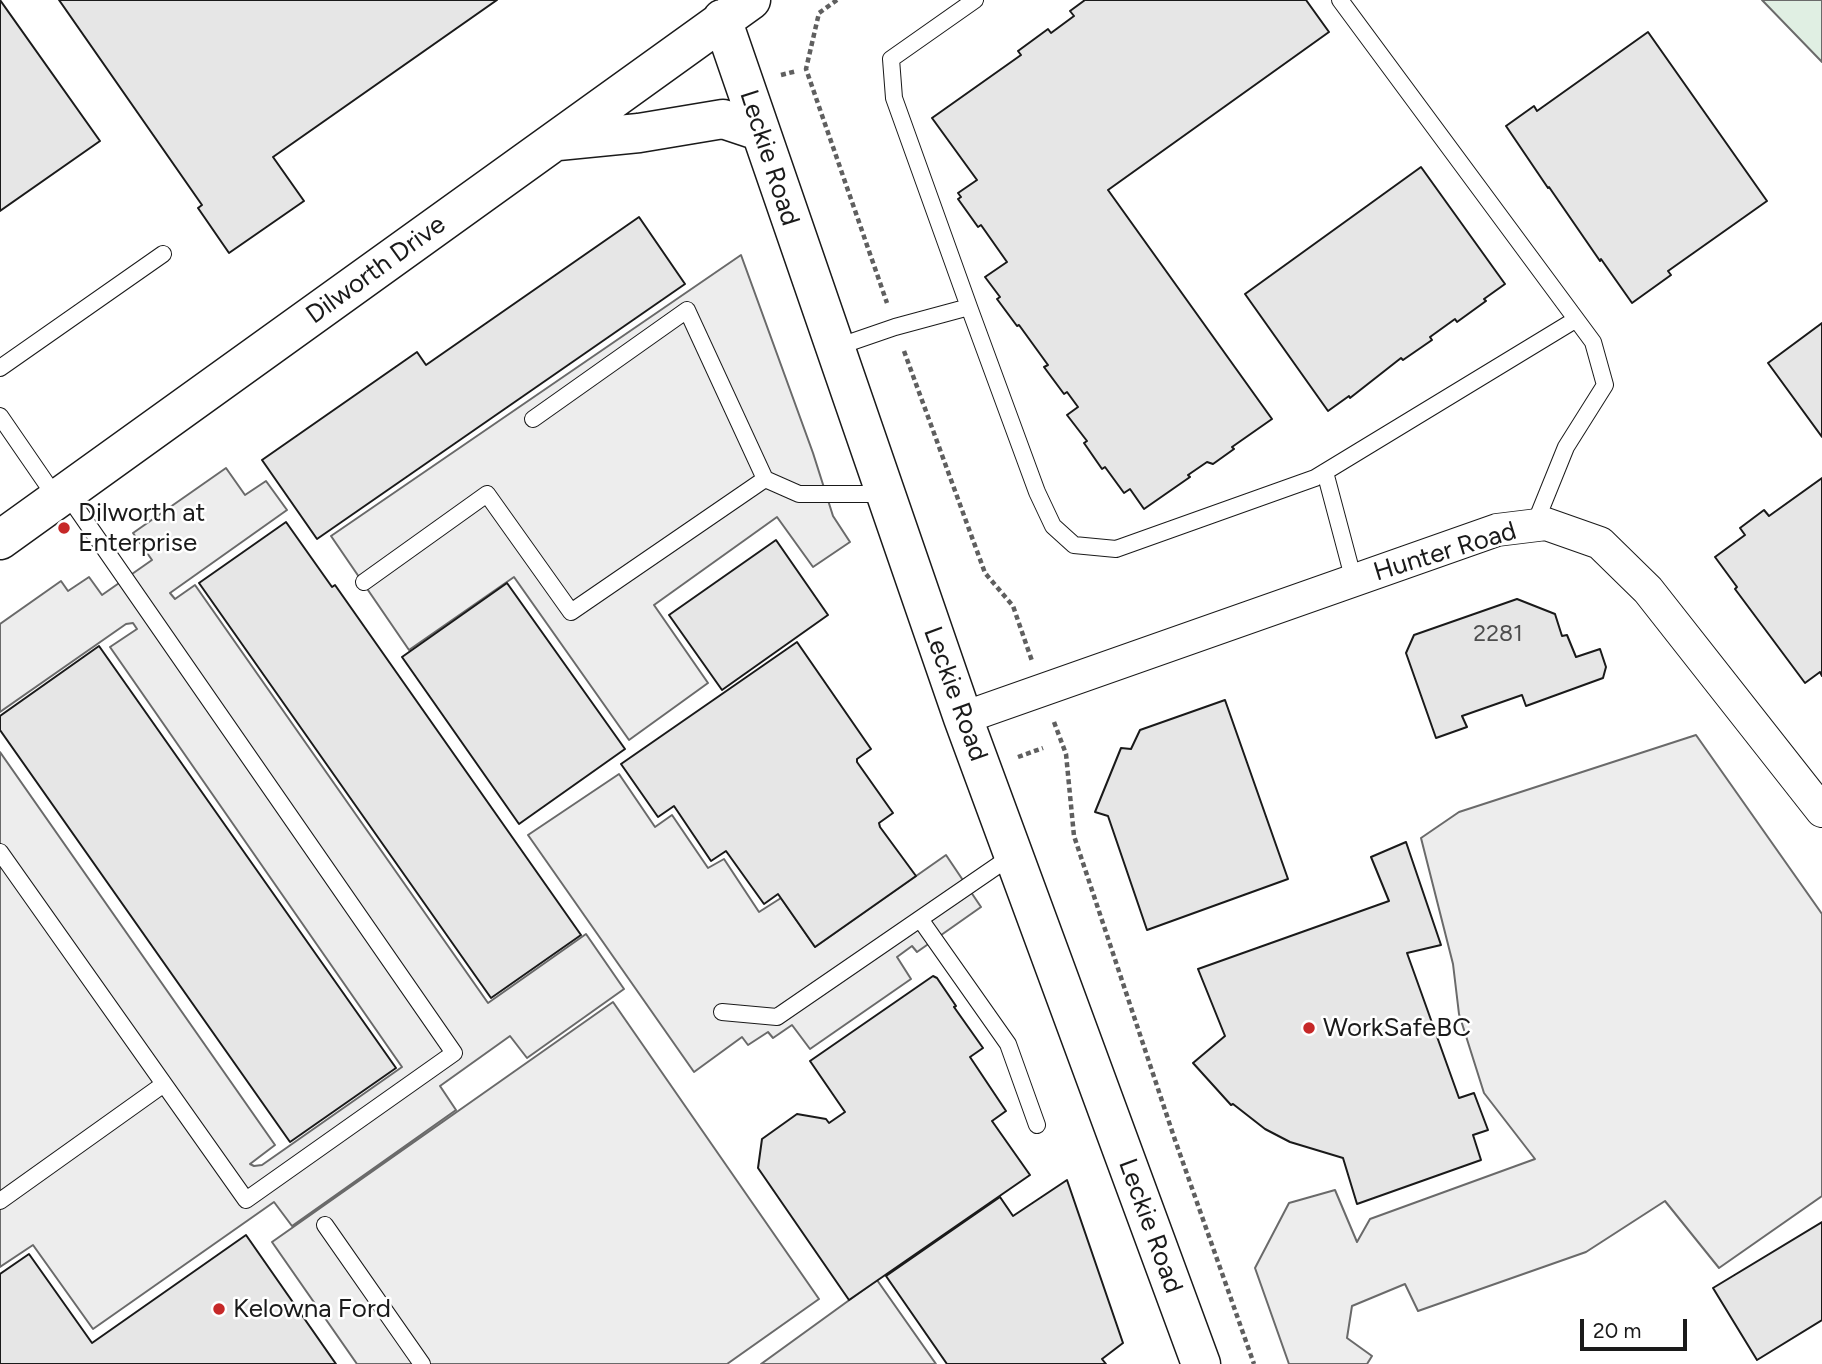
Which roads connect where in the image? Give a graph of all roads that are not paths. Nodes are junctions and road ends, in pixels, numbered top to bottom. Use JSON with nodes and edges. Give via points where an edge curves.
{"nodes":[{"id":1,"x":975,"y":0,"type":"edge"},
{"id":2,"x":1340,"y":0,"type":"edge"},
{"id":3,"x":729,"y":6,"type":"edge"},
{"id":4,"x":759,"y":131,"type":"junction"},
{"id":5,"x":556,"y":141,"type":"junction"},
{"id":6,"x":163,"y":254,"type":"dead end"},
{"id":7,"x":969,"y":307,"type":"junction"},
{"id":8,"x":1575,"y":320,"type":"junction"},
{"id":9,"x":834,"y":348,"type":"junction"},
{"id":10,"x":0,"y":368,"type":"edge"},
{"id":11,"x":0,"y":416,"type":"edge"},
{"id":12,"x":533,"y":419,"type":"dead end"},
{"id":13,"x":1325,"y":472,"type":"junction"},
{"id":14,"x":765,"y":479,"type":"junction"},
{"id":15,"x":885,"y":494,"type":"junction"},
{"id":16,"x":62,"y":496,"type":"junction"},
{"id":17,"x":1534,"y":526,"type":"junction"},
{"id":18,"x":0,"y":540,"type":"edge"},
{"id":19,"x":1354,"y":581,"type":"junction"},
{"id":20,"x":364,"y":582,"type":"dead end"},
{"id":21,"x":963,"y":718,"type":"junction"},
{"id":22,"x":1822,"y":811,"type":"edge"},
{"id":23,"x":0,"y":852,"type":"edge"},
{"id":24,"x":1013,"y":855,"type":"junction"},
{"id":25,"x":920,"y":919,"type":"junction"},
{"id":26,"x":722,"y":1012,"type":"dead end"},
{"id":27,"x":164,"y":1084,"type":"junction"},
{"id":28,"x":1037,"y":1125,"type":"dead end"},
{"id":29,"x":0,"y":1201,"type":"edge"},
{"id":30,"x":325,"y":1225,"type":"dead end"},
{"id":31,"x":422,"y":1364,"type":"edge"},
{"id":32,"x":1200,"y":1364,"type":"edge"}],
"edges":[{"from":1,"to":7,"type":"lane","via":[[891,59],[894,98]]},
{"from":2,"to":8,"type":"lane"},
{"from":3,"to":4,"type":"main road","name":"Leckie Road"},
{"from":3,"to":5,"type":"main road","name":"Dilworth Drive"},
{"from":4,"to":5,"type":"main road","via":[[723,119]]},
{"from":4,"to":9,"type":"main road","name":"Leckie Road"},
{"from":5,"to":16,"type":"main road","name":"Dilworth Drive"},
{"from":6,"to":10,"type":"lane"},
{"from":7,"to":9,"type":"lane"},
{"from":7,"to":13,"type":"lane","via":[[1037,492],[1053,526],[1074,545],[1116,549]]},
{"from":8,"to":13,"type":"lane"},
{"from":8,"to":17,"type":"lane","via":[[1592,342],[1605,385],[1566,447]]},
{"from":9,"to":15,"type":"main road","name":"Leckie Road"},
{"from":11,"to":16,"type":"lane"},
{"from":12,"to":14,"type":"lane","via":[[687,310]]},
{"from":13,"to":19,"type":"lane"},
{"from":14,"to":15,"type":"lane","via":[[799,494]]},
{"from":14,"to":20,"type":"lane","via":[[571,612],[487,494]]},
{"from":15,"to":21,"type":"main road","name":"Leckie Road"},
{"from":16,"to":18,"type":"main road","name":"Dilworth Drive"},
{"from":16,"to":27,"type":"lane","via":[[454,1054],[246,1199]]},
{"from":17,"to":19,"type":"street","name":"Hunter Road","via":[[1497,530]]},
{"from":17,"to":22,"type":"street","name":"Hunter Road","via":[[1546,524],[1600,543],[1648,590]]},
{"from":19,"to":21,"type":"street","name":"Hunter Road"},
{"from":21,"to":24,"type":"main road","name":"Leckie Road"},
{"from":23,"to":27,"type":"lane"},
{"from":24,"to":25,"type":"lane"},
{"from":24,"to":32,"type":"main road","name":"Leckie Road"},
{"from":25,"to":26,"type":"lane","via":[[776,1017]]},
{"from":25,"to":28,"type":"lane","via":[[1007,1044]]},
{"from":27,"to":29,"type":"lane"},
{"from":30,"to":31,"type":"lane"}]}
